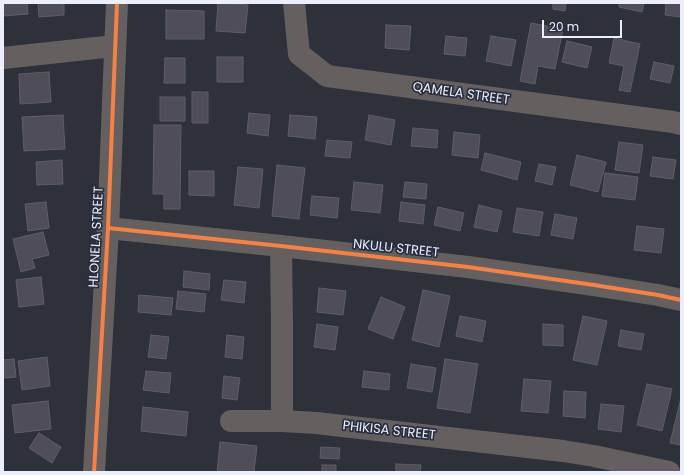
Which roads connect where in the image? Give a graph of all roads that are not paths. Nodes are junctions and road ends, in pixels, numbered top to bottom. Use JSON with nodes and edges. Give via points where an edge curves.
{"nodes":[{"id":1,"x":117,"y":3,"type":"edge"},
{"id":2,"x":294,"y":3,"type":"edge"},
{"id":3,"x":114,"y":46,"type":"junction"},
{"id":4,"x":3,"y":58,"type":"edge"},
{"id":5,"x":681,"y":124,"type":"edge"},
{"id":6,"x":108,"y":228,"type":"junction"},
{"id":7,"x":281,"y":246,"type":"junction"},
{"id":8,"x":681,"y":300,"type":"edge"},
{"id":9,"x":282,"y":421,"type":"junction"},
{"id":10,"x":231,"y":422,"type":"dead end"},
{"id":11,"x":94,"y":472,"type":"edge"},
{"id":12,"x":669,"y":472,"type":"edge"}],
"edges":[{"from":1,"to":3,"type":"street","name":"HLONELA STREET"},
{"from":2,"to":5,"type":"street","name":"QAMELA STREET","via":[[299,54],[327,76]]},
{"from":3,"to":4,"type":"street"},
{"from":3,"to":6,"type":"street","name":"HLONELA STREET"},
{"from":6,"to":7,"type":"street","name":"NKULU STREET"},
{"from":6,"to":11,"type":"street","name":"HLONELA STREET"},
{"from":7,"to":8,"type":"street","name":"NKULU STREET","via":[[468,267]]},
{"from":7,"to":9,"type":"street"},
{"from":9,"to":10,"type":"street","name":"PHIKISA STREET"},
{"from":9,"to":12,"type":"street","name":"PHIKISA STREET","via":[[562,451]]}]}
